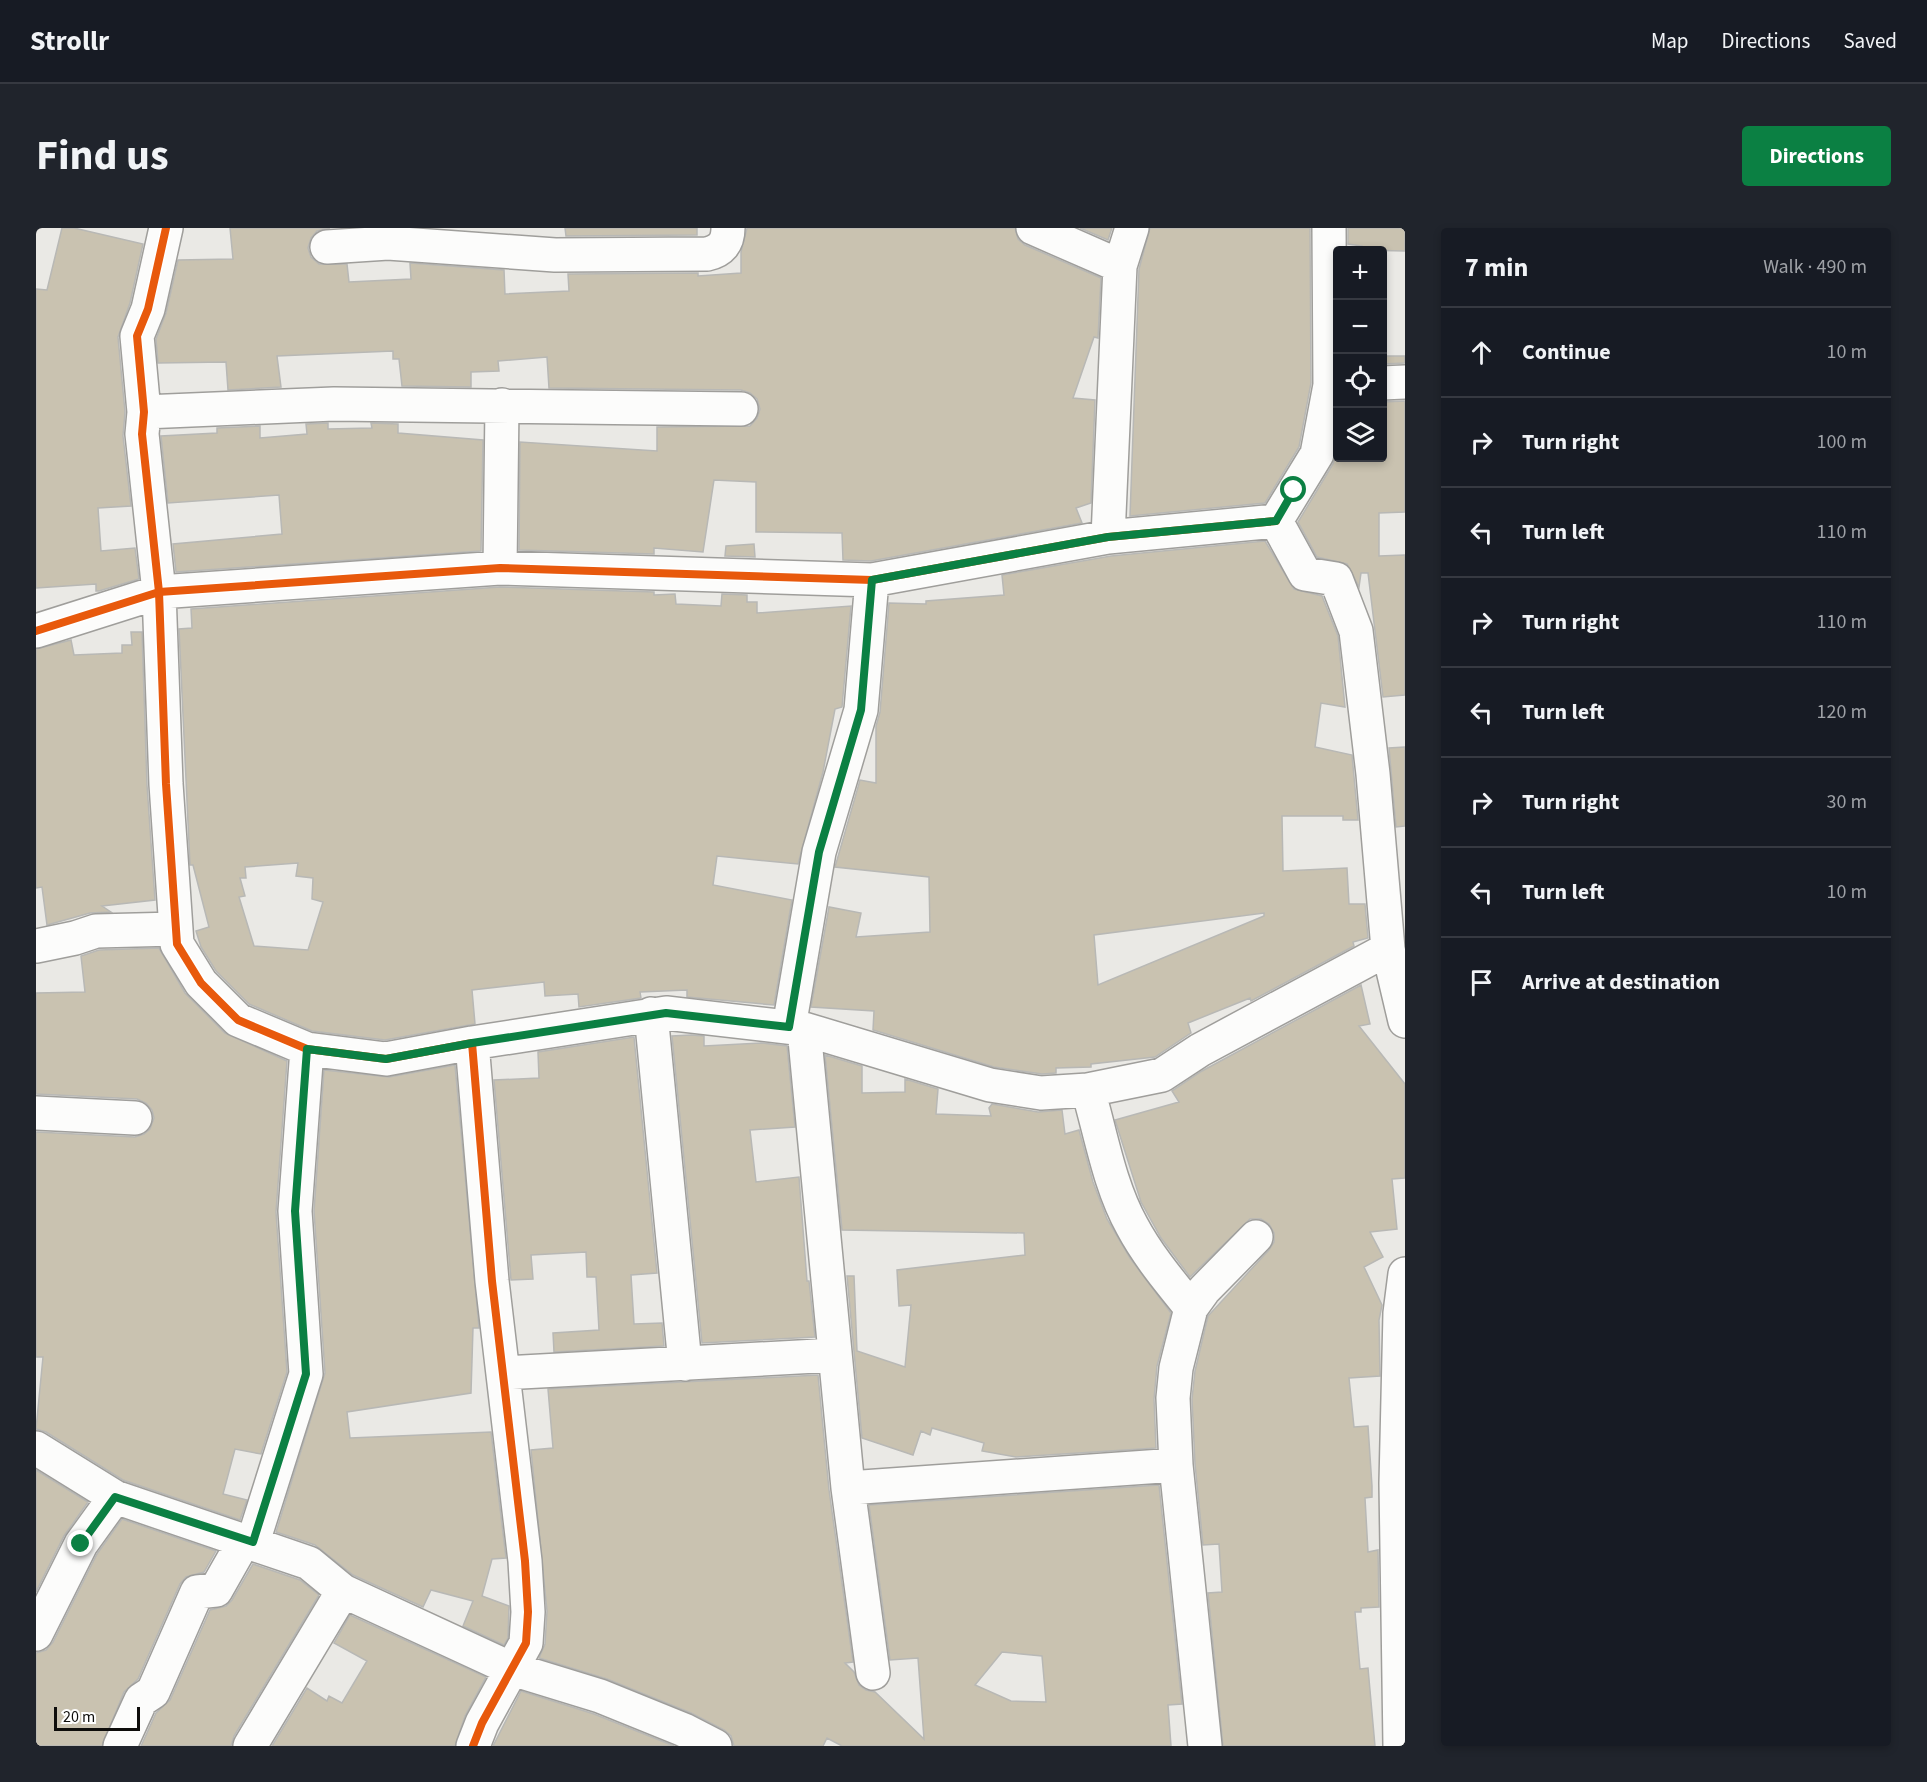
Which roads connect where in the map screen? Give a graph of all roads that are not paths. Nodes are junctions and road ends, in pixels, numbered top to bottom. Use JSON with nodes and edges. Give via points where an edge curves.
{"nodes":[{"id":1,"x":166,"y":228,"type":"edge"},
{"id":2,"x":728,"y":228,"type":"edge"},
{"id":3,"x":1033,"y":228,"type":"edge"},
{"id":4,"x":1132,"y":228,"type":"edge"},
{"id":5,"x":1329,"y":228,"type":"edge"},
{"id":6,"x":553,"y":241,"type":"edge"},
{"id":7,"x":327,"y":247,"type":"dead end"},
{"id":8,"x":1120,"y":266,"type":"junction"},
{"id":9,"x":1333,"y":354,"type":"edge"},
{"id":10,"x":1405,"y":382,"type":"edge"},
{"id":11,"x":1387,"y":383,"type":"edge"},
{"id":12,"x":1333,"y":389,"type":"edge"},
{"id":13,"x":502,"y":405,"type":"junction"},
{"id":14,"x":741,"y":409,"type":"dead end"},
{"id":15,"x":144,"y":412,"type":"junction"},
{"id":16,"x":1276,"y":521,"type":"junction"},
{"id":17,"x":1108,"y":537,"type":"junction"},
{"id":18,"x":500,"y":568,"type":"junction"},
{"id":19,"x":872,"y":580,"type":"junction"},
{"id":20,"x":159,"y":592,"type":"junction"},
{"id":21,"x":36,"y":631,"type":"edge"},
{"id":22,"x":176,"y":929,"type":"junction"},
{"id":23,"x":36,"y":946,"type":"edge"},
{"id":24,"x":1388,"y":949,"type":"junction"},
{"id":25,"x":651,"y":1014,"type":"junction"},
{"id":26,"x":1405,"y":1021,"type":"edge"},
{"id":27,"x":796,"y":1028,"type":"junction"},
{"id":28,"x":472,"y":1043,"type":"junction"},
{"id":29,"x":307,"y":1049,"type":"junction"},
{"id":30,"x":1088,"y":1090,"type":"junction"},
{"id":31,"x":36,"y":1113,"type":"edge"},
{"id":32,"x":135,"y":1118,"type":"dead end"},
{"id":33,"x":1256,"y":1237,"type":"dead end"},
{"id":34,"x":1405,"y":1274,"type":"edge"},
{"id":35,"x":1191,"y":1308,"type":"junction"},
{"id":36,"x":835,"y":1355,"type":"junction"},
{"id":37,"x":685,"y":1364,"type":"junction"},
{"id":38,"x":504,"y":1373,"type":"junction"},
{"id":39,"x":36,"y":1448,"type":"edge"},
{"id":40,"x":1176,"y":1465,"type":"junction"},
{"id":41,"x":848,"y":1488,"type":"junction"},
{"id":42,"x":115,"y":1497,"type":"junction"},
{"id":43,"x":249,"y":1541,"type":"junction"},
{"id":44,"x":343,"y":1591,"type":"junction"},
{"id":45,"x":36,"y":1634,"type":"edge"},
{"id":46,"x":512,"y":1669,"type":"junction"},
{"id":47,"x":873,"y":1673,"type":"dead end"},
{"id":48,"x":120,"y":1746,"type":"edge"},
{"id":49,"x":250,"y":1746,"type":"edge"},
{"id":50,"x":473,"y":1746,"type":"edge"},
{"id":51,"x":715,"y":1746,"type":"edge"},
{"id":52,"x":1205,"y":1746,"type":"edge"},
{"id":53,"x":1400,"y":1746,"type":"edge"}],
"edges":[{"from":1,"to":15,"type":"street","via":[[148,309],[137,336]]},
{"from":2,"to":6,"type":"street","via":[[724,245],[707,254]]},
{"from":3,"to":8,"type":"street"},
{"from":4,"to":8,"type":"street"},
{"from":5,"to":9,"type":"street"},
{"from":6,"to":7,"type":"street"},
{"from":8,"to":17,"type":"street"},
{"from":10,"to":11,"type":"street"},
{"from":12,"to":16,"type":"street","via":[[1317,454]]},
{"from":13,"to":14,"type":"street"},
{"from":13,"to":15,"type":"street","via":[[334,404]]},
{"from":13,"to":18,"type":"street"},
{"from":15,"to":20,"type":"street","via":[[142,434]]},
{"from":16,"to":17,"type":"street"},
{"from":16,"to":24,"type":"street","via":[[1305,574],[1336,579],[1356,631]]},
{"from":17,"to":19,"type":"street"},
{"from":18,"to":19,"type":"street"},
{"from":18,"to":20,"type":"street"},
{"from":19,"to":27,"type":"street","via":[[861,710],[819,852]]},
{"from":20,"to":21,"type":"street"},
{"from":20,"to":22,"type":"street"},
{"from":22,"to":23,"type":"street","via":[[96,931]]},
{"from":22,"to":29,"type":"street","via":[[177,944],[201,983],[238,1020]]},
{"from":24,"to":26,"type":"street"},
{"from":24,"to":30,"type":"street","via":[[1200,1050],[1162,1075]]},
{"from":25,"to":27,"type":"street"},
{"from":25,"to":28,"type":"street"},
{"from":25,"to":37,"type":"street"},
{"from":27,"to":30,"type":"street","via":[[990,1085],[1041,1092]]},
{"from":27,"to":36,"type":"street"},
{"from":28,"to":29,"type":"street","via":[[386,1059]]},
{"from":28,"to":38,"type":"street","via":[[492,1281]]},
{"from":29,"to":43,"type":"street","via":[[295,1211],[306,1374]]},
{"from":30,"to":35,"type":"street","via":[[1131,1224],[1155,1264]]},
{"from":31,"to":32,"type":"street"},
{"from":33,"to":35,"type":"street"},
{"from":34,"to":53,"type":"street","via":[[1400,1312],[1396,1483]]},
{"from":35,"to":40,"type":"street","via":[[1173,1398]]},
{"from":36,"to":37,"type":"street"},
{"from":36,"to":41,"type":"street"},
{"from":37,"to":38,"type":"street"},
{"from":38,"to":46,"type":"street","via":[[528,1612],[526,1643]]},
{"from":39,"to":42,"type":"street"},
{"from":40,"to":41,"type":"street"},
{"from":40,"to":52,"type":"street"},
{"from":41,"to":47,"type":"street"},
{"from":42,"to":43,"type":"street"},
{"from":42,"to":45,"type":"street","via":[[81,1544]]},
{"from":43,"to":44,"type":"street","via":[[309,1563]]},
{"from":43,"to":48,"type":"street","via":[[216,1590],[197,1592],[153,1692],[141,1700]]},
{"from":44,"to":46,"type":"street"},
{"from":44,"to":49,"type":"street"},
{"from":46,"to":50,"type":"street"},
{"from":46,"to":51,"type":"street","via":[[600,1696]]}]}
